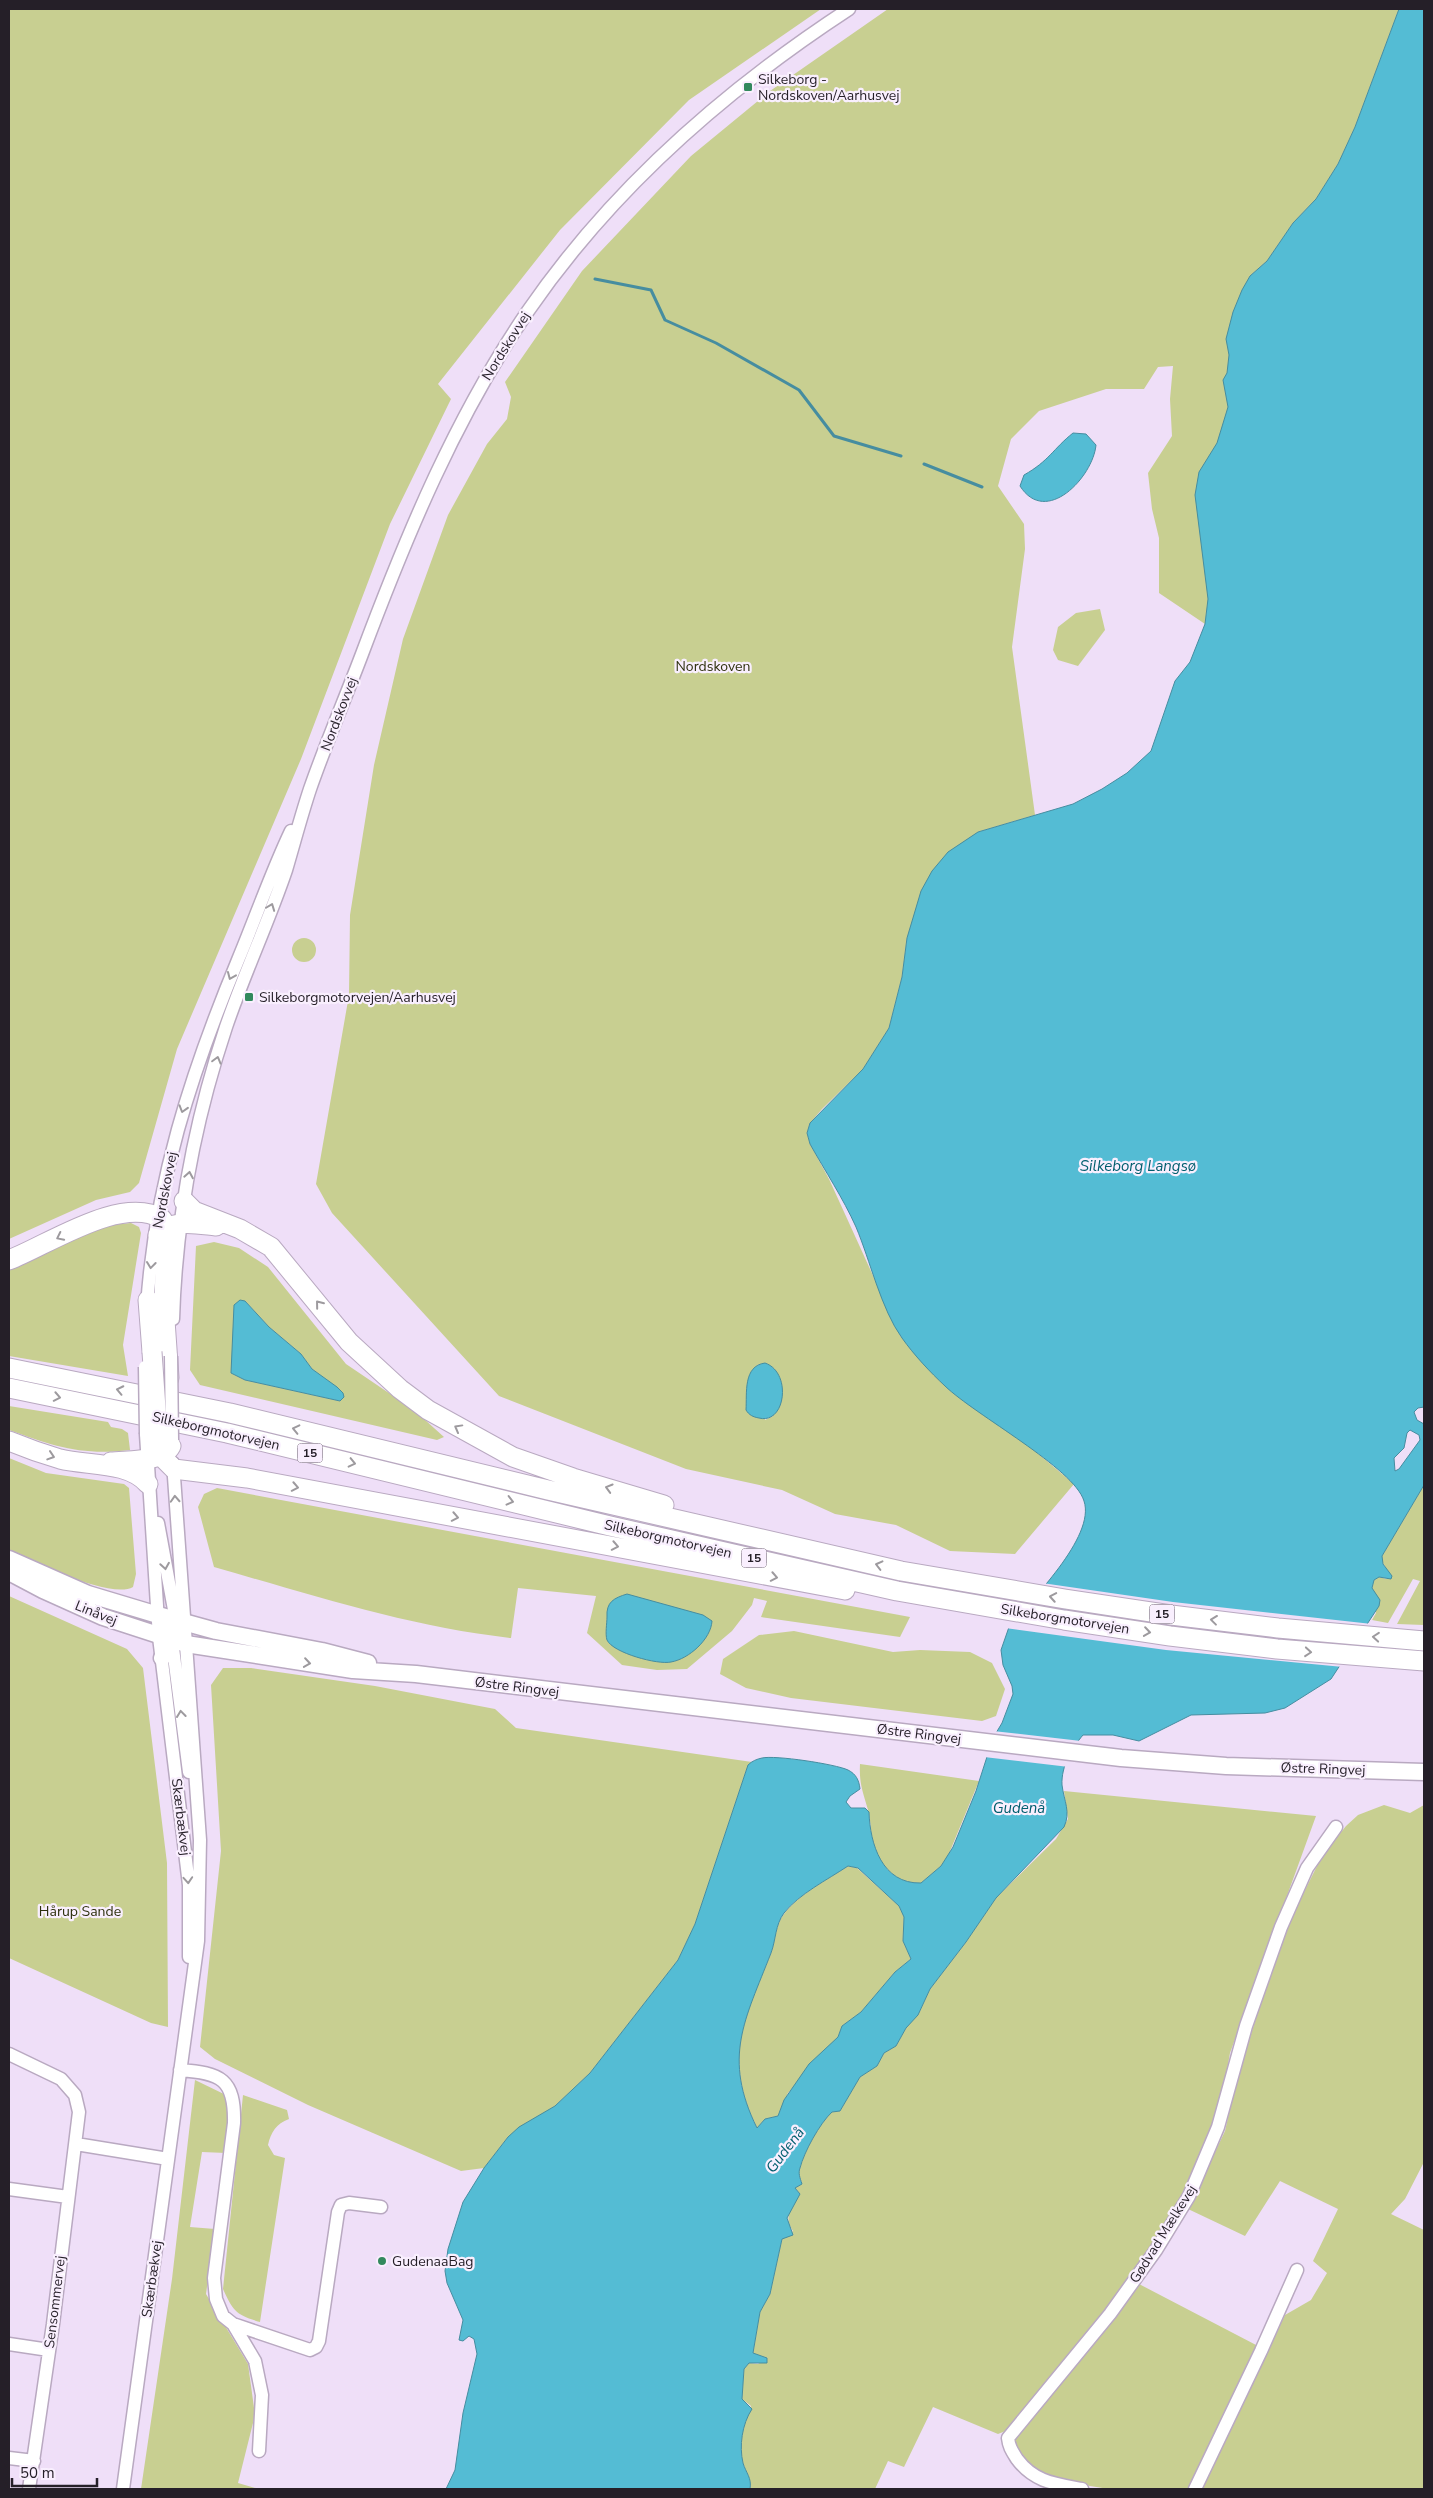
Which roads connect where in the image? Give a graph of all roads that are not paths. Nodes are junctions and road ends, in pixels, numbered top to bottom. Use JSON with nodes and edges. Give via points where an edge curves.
{"nodes":[{"id":1,"x":848,"y":9,"type":"edge"},
{"id":2,"x":310,"y":789,"type":"junction"},
{"id":3,"x":184,"y":1201,"type":"junction"},
{"id":4,"x":165,"y":1227,"type":"junction"},
{"id":5,"x":240,"y":1229,"type":"junction"},
{"id":6,"x":9,"y":1260,"type":"edge"},
{"id":7,"x":148,"y":1300,"type":"joint"},
{"id":8,"x":159,"y":1354,"type":"junction"},
{"id":9,"x":9,"y":1368,"type":"edge"},
{"id":10,"x":9,"y":1388,"type":"edge"},
{"id":11,"x":172,"y":1398,"type":"joint"},
{"id":12,"x":9,"y":1441,"type":"edge"},
{"id":13,"x":161,"y":1448,"type":"junction"},
{"id":14,"x":90,"y":1464,"type":"junction"},
{"id":15,"x":148,"y":1484,"type":"junction"},
{"id":16,"x":9,"y":1560,"type":"edge"},
{"id":17,"x":857,"y":1560,"type":"junction"},
{"id":18,"x":9,"y":1572,"type":"edge"},
{"id":19,"x":896,"y":1596,"type":"junction"},
{"id":20,"x":173,"y":1630,"type":"junction"},
{"id":21,"x":1424,"y":1640,"type":"edge"},
{"id":22,"x":162,"y":1658,"type":"joint"},
{"id":23,"x":1424,"y":1661,"type":"edge"},
{"id":24,"x":416,"y":1674,"type":"junction"},
{"id":25,"x":1424,"y":1772,"type":"edge"},
{"id":26,"x":1336,"y":1827,"type":"dead end"},
{"id":27,"x":189,"y":1999,"type":"junction"},
{"id":28,"x":9,"y":2054,"type":"edge"},
{"id":29,"x":180,"y":2070,"type":"junction"},
{"id":30,"x":76,"y":2144,"type":"junction"},
{"id":31,"x":168,"y":2159,"type":"junction"},
{"id":32,"x":9,"y":2189,"type":"edge"},
{"id":33,"x":68,"y":2197,"type":"junction"},
{"id":34,"x":381,"y":2207,"type":"dead end"},
{"id":35,"x":1297,"y":2270,"type":"dead end"},
{"id":36,"x":233,"y":2324,"type":"junction"},
{"id":37,"x":9,"y":2344,"type":"edge"},
{"id":38,"x":49,"y":2350,"type":"junction"},
{"id":39,"x":259,"y":2451,"type":"dead end"},
{"id":40,"x":9,"y":2458,"type":"edge"},
{"id":41,"x":34,"y":2461,"type":"junction"},
{"id":42,"x":29,"y":2489,"type":"edge"},
{"id":43,"x":123,"y":2489,"type":"edge"},
{"id":44,"x":1082,"y":2489,"type":"edge"},
{"id":45,"x":1195,"y":2489,"type":"edge"}],
"edges":[{"from":1,"to":2,"type":"street","name":"Nordskovvej","via":[[767,65],[685,133],[608,211],[528,310],[480,388],[432,482]]},
{"from":3,"to":2,"type":"street","name":"Nordskovvej","one_way":true,"via":[[204,1107],[226,1029],[285,871]]},
{"from":2,"to":4,"type":"street","name":"Nordskovvej","one_way":true,"via":[[274,867],[197,1063],[177,1131]]},
{"from":3,"to":4,"type":"street","name":"Nordskovvej"},
{"from":3,"to":5,"type":"highway","via":[[194,1211]]},
{"from":4,"to":5,"type":"highway"},
{"from":4,"to":6,"type":"highway","one_way":true,"via":[[134,1212],[105,1216]]},
{"from":4,"to":7,"type":"street","name":"Nordskovvej","one_way":true},
{"from":4,"to":8,"type":"highway","via":[[164,1306]]},
{"from":17,"to":5,"type":"highway","one_way":true,"via":[[573,1478],[513,1457],[457,1427],[400,1389],[349,1342],[271,1247]]},
{"from":7,"to":8,"type":"highway"},
{"from":8,"to":11,"type":"highway","bridge":true},
{"from":8,"to":13,"type":"highway","bridge":true},
{"from":17,"to":9,"type":"highway","name":"Silkeborgmotorvejen","number":"15","one_way":true,"via":[[230,1413]]},
{"from":10,"to":19,"type":"highway","name":"Silkeborgmotorvejen","number":"15","one_way":true,"via":[[227,1433]]},
{"from":11,"to":13,"type":"street","bridge":true},
{"from":12,"to":14,"type":"highway","one_way":true,"via":[[61,1459]]},
{"from":13,"to":14,"type":"highway"},
{"from":13,"to":15,"type":"street"},
{"from":13,"to":19,"type":"highway","one_way":true,"via":[[257,1480]]},
{"from":20,"to":13,"type":"street","one_way":true},
{"from":14,"to":15,"type":"highway","via":[[137,1474]]},
{"from":15,"to":20,"type":"street"},
{"from":15,"to":20,"type":"street","one_way":true,"via":[[160,1533]]},
{"from":16,"to":20,"type":"main road","name":"Linåvej"},
{"from":21,"to":17,"type":"highway","name":"Silkeborgmotorvejen","number":"15","one_way":true,"via":[[1171,1615],[1065,1600]]},
{"from":18,"to":20,"type":"main road","via":[[107,1610]]},
{"from":19,"to":23,"type":"highway","name":"Silkeborgmotorvejen","number":"15","one_way":true,"via":[[942,1609],[1064,1620],[1277,1649]]},
{"from":20,"to":22,"type":"main road"},
{"from":20,"to":24,"type":"main road","name":"Østre Ringvej","one_way":true,"via":[[354,1670]]},
{"from":20,"to":24,"type":"main road","name":"Østre Ringvej","via":[[216,1631],[322,1651]]},
{"from":27,"to":20,"type":"street","name":"Skærbækvej","one_way":true,"via":[[198,1941],[201,1884],[198,1814],[186,1756]]},
{"from":22,"to":27,"type":"street","name":"Skærbækvej","one_way":true,"via":[[188,1885]]},
{"from":24,"to":25,"type":"main road","name":"Østre Ringvej","via":[[1121,1758],[1226,1766]]},
{"from":26,"to":44,"type":"street","name":"Gødvad Mælkevej","via":[[1307,1868],[1281,1928],[1246,2026],[1218,2127],[1189,2196],[1156,2250],[1110,2314],[1008,2438],[1009,2448],[1034,2477]]},
{"from":27,"to":29,"type":"street","name":"Skærbækvej"},
{"from":28,"to":30,"type":"street","name":"Sensommervej","via":[[61,2079],[75,2095],[79,2112]]},
{"from":29,"to":31,"type":"street","name":"Skærbækvej"},
{"from":29,"to":36,"type":"street","via":[[220,2079],[229,2086],[235,2101],[214,2278],[216,2299],[223,2316]]},
{"from":30,"to":31,"type":"street"},
{"from":30,"to":33,"type":"street","name":"Sensommervej"},
{"from":31,"to":43,"type":"street","name":"Skærbækvej"},
{"from":32,"to":33,"type":"street"},
{"from":33,"to":38,"type":"street","name":"Sensommervej"},
{"from":34,"to":36,"type":"street","via":[[349,2202],[338,2212],[316,2347],[310,2350]]},
{"from":35,"to":45,"type":"street"},
{"from":36,"to":39,"type":"street","via":[[255,2361],[260,2378]]},
{"from":37,"to":38,"type":"street"},
{"from":38,"to":41,"type":"street","name":"Sensommervej"},
{"from":40,"to":41,"type":"street"},
{"from":41,"to":42,"type":"street","name":"Sensommervej"}]}
